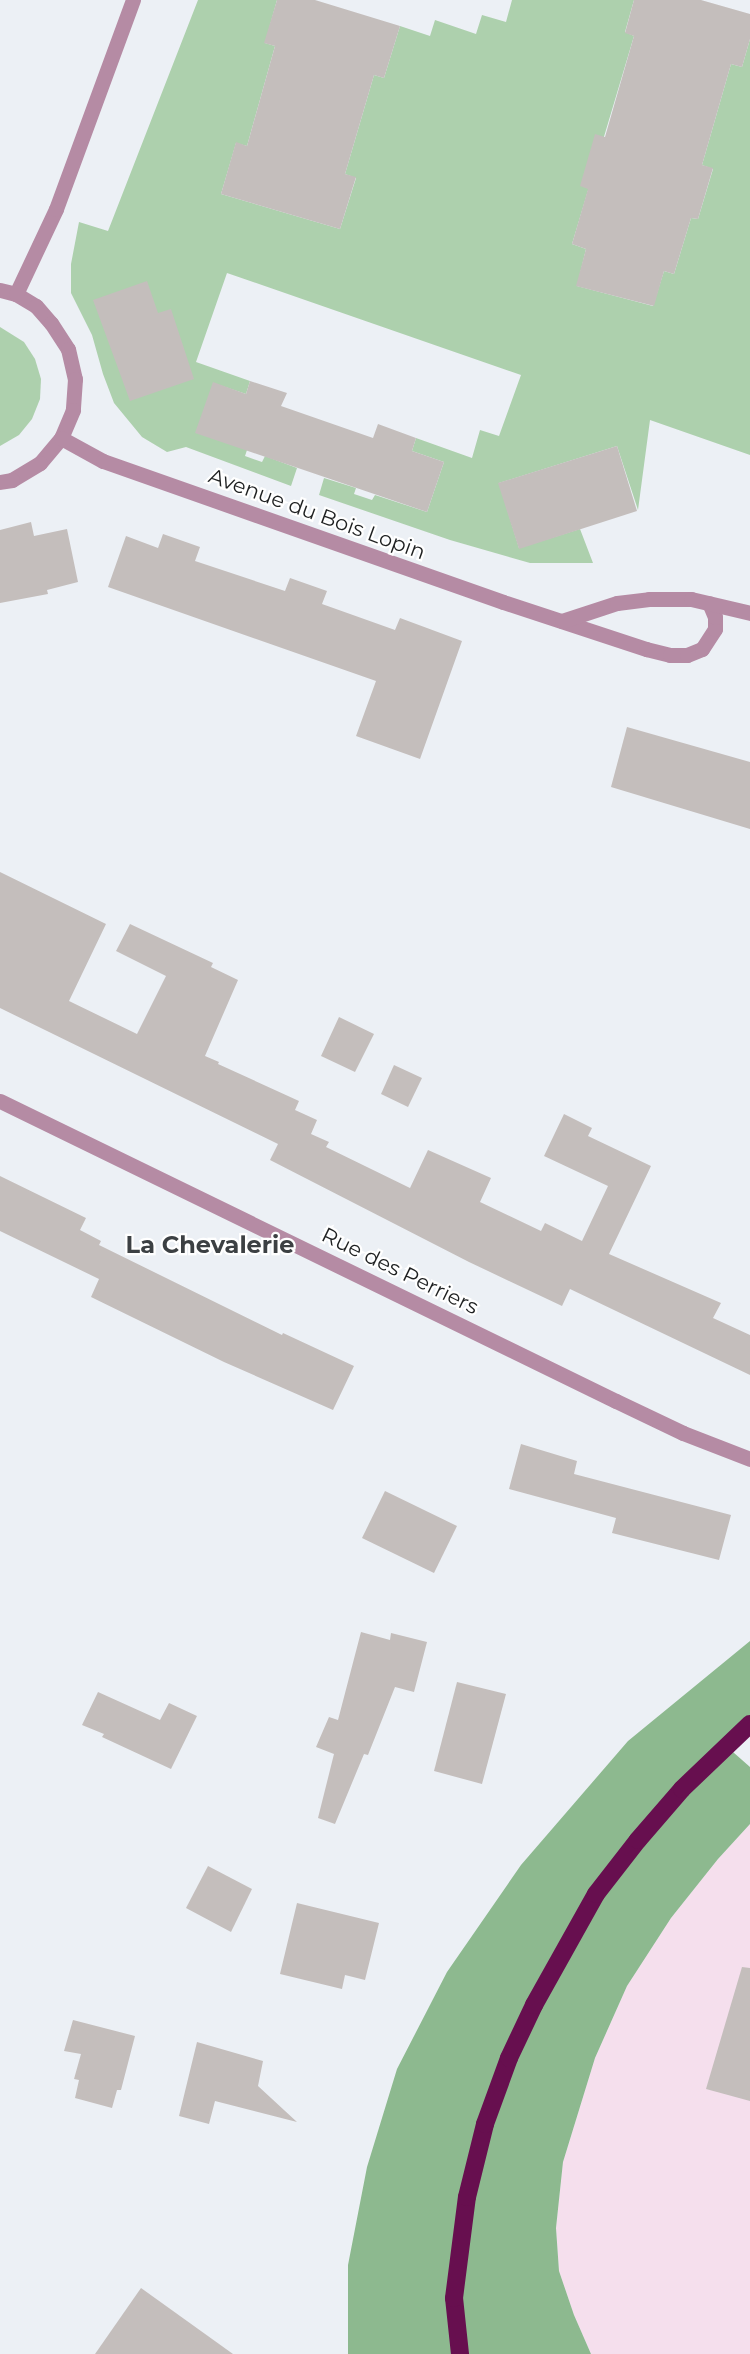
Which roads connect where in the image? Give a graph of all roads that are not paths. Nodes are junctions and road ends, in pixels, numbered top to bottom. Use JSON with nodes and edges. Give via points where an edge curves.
{"nodes":[{"id":1,"x":133,"y":0,"type":"edge"},
{"id":2,"x":0,"y":290,"type":"edge"},
{"id":3,"x":16,"y":294,"type":"junction"},
{"id":4,"x":61,"y":438,"type":"junction"},
{"id":5,"x":0,"y":482,"type":"edge"},
{"id":6,"x":709,"y":603,"type":"junction"},
{"id":7,"x":750,"y":613,"type":"edge"},
{"id":8,"x":562,"y":621,"type":"junction"},
{"id":9,"x":0,"y":1101,"type":"edge"},
{"id":10,"x":750,"y":1460,"type":"edge"},
{"id":11,"x":750,"y":1724,"type":"edge"},
{"id":12,"x":460,"y":2354,"type":"edge"}],
"edges":[{"from":1,"to":3,"type":"street","via":[[56,209]]},
{"from":2,"to":3,"type":"street"},
{"from":3,"to":4,"type":"street","via":[[36,306],[68,349],[75,379],[73,410]]},
{"from":4,"to":5,"type":"street","via":[[40,463],[12,480]]},
{"from":4,"to":8,"type":"street","name":"Avenue du Bois Lopin","via":[[103,461]]},
{"from":6,"to":7,"type":"street"},
{"from":6,"to":8,"type":"street","via":[[691,599],[617,603]]},
{"from":6,"to":8,"type":"street","name":"Avenue du Bois Lopin","via":[[715,629],[702,649],[687,655],[646,650]]},
{"from":9,"to":10,"type":"street","name":"Rue des Perriers","via":[[616,1401]]},
{"from":11,"to":12,"type":"highway","via":[[682,1789],[596,1894],[509,2058],[485,2124],[466,2197],[453,2298]]}]}
